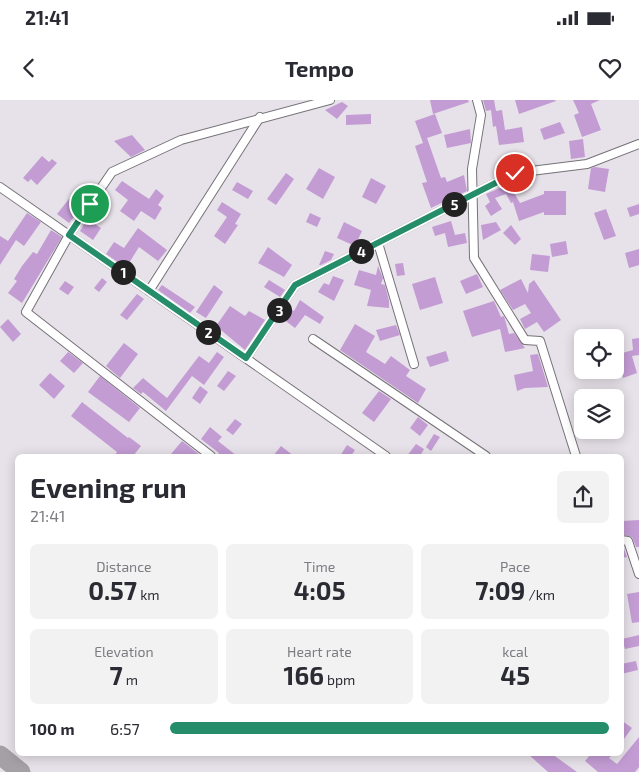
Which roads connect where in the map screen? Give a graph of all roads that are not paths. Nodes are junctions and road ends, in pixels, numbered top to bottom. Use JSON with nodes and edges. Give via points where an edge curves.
{"nodes":[{"id":1,"x":330,"y":100,"type":"edge"},
{"id":2,"x":477,"y":100,"type":"edge"},
{"id":3,"x":260,"y":118,"type":"junction"},
{"id":4,"x":639,"y":144,"type":"edge"},
{"id":5,"x":0,"y":187,"type":"edge"},
{"id":6,"x":473,"y":194,"type":"junction"},
{"id":7,"x":69,"y":235,"type":"junction"},
{"id":8,"x":378,"y":243,"type":"junction"},
{"id":9,"x":149,"y":291,"type":"junction"},
{"id":10,"x":313,"y":339,"type":"dead end"},
{"id":11,"x":246,"y":358,"type":"junction"},
{"id":12,"x":414,"y":364,"type":"dead end"},
{"id":13,"x":376,"y":449,"type":"junction"},
{"id":14,"x":208,"y":454,"type":"edge"},
{"id":15,"x":371,"y":454,"type":"edge"},
{"id":16,"x":383,"y":454,"type":"edge"},
{"id":17,"x":483,"y":454,"type":"edge"},
{"id":18,"x":575,"y":454,"type":"edge"},
{"id":19,"x":624,"y":540,"type":"edge"},
{"id":20,"x":639,"y":573,"type":"edge"}],
"edges":[{"from":1,"to":3,"type":"street"},
{"from":2,"to":6,"type":"street","via":[[481,115],[472,169]]},
{"from":3,"to":7,"type":"street","via":[[181,140],[112,172]]},
{"from":3,"to":9,"type":"street"},
{"from":4,"to":6,"type":"street","via":[[587,164],[515,173]]},
{"from":5,"to":7,"type":"street"},
{"from":6,"to":8,"type":"street"},
{"from":6,"to":18,"type":"street","via":[[474,258],[525,340],[540,341]]},
{"from":7,"to":9,"type":"street"},
{"from":7,"to":14,"type":"street","via":[[26,312]]},
{"from":8,"to":11,"type":"street","via":[[295,285]]},
{"from":8,"to":12,"type":"street"},
{"from":9,"to":11,"type":"street"},
{"from":10,"to":17,"type":"street"},
{"from":11,"to":13,"type":"street"},
{"from":13,"to":15,"type":"street"},
{"from":13,"to":16,"type":"street"},
{"from":19,"to":20,"type":"street","via":[[628,541]]}]}
